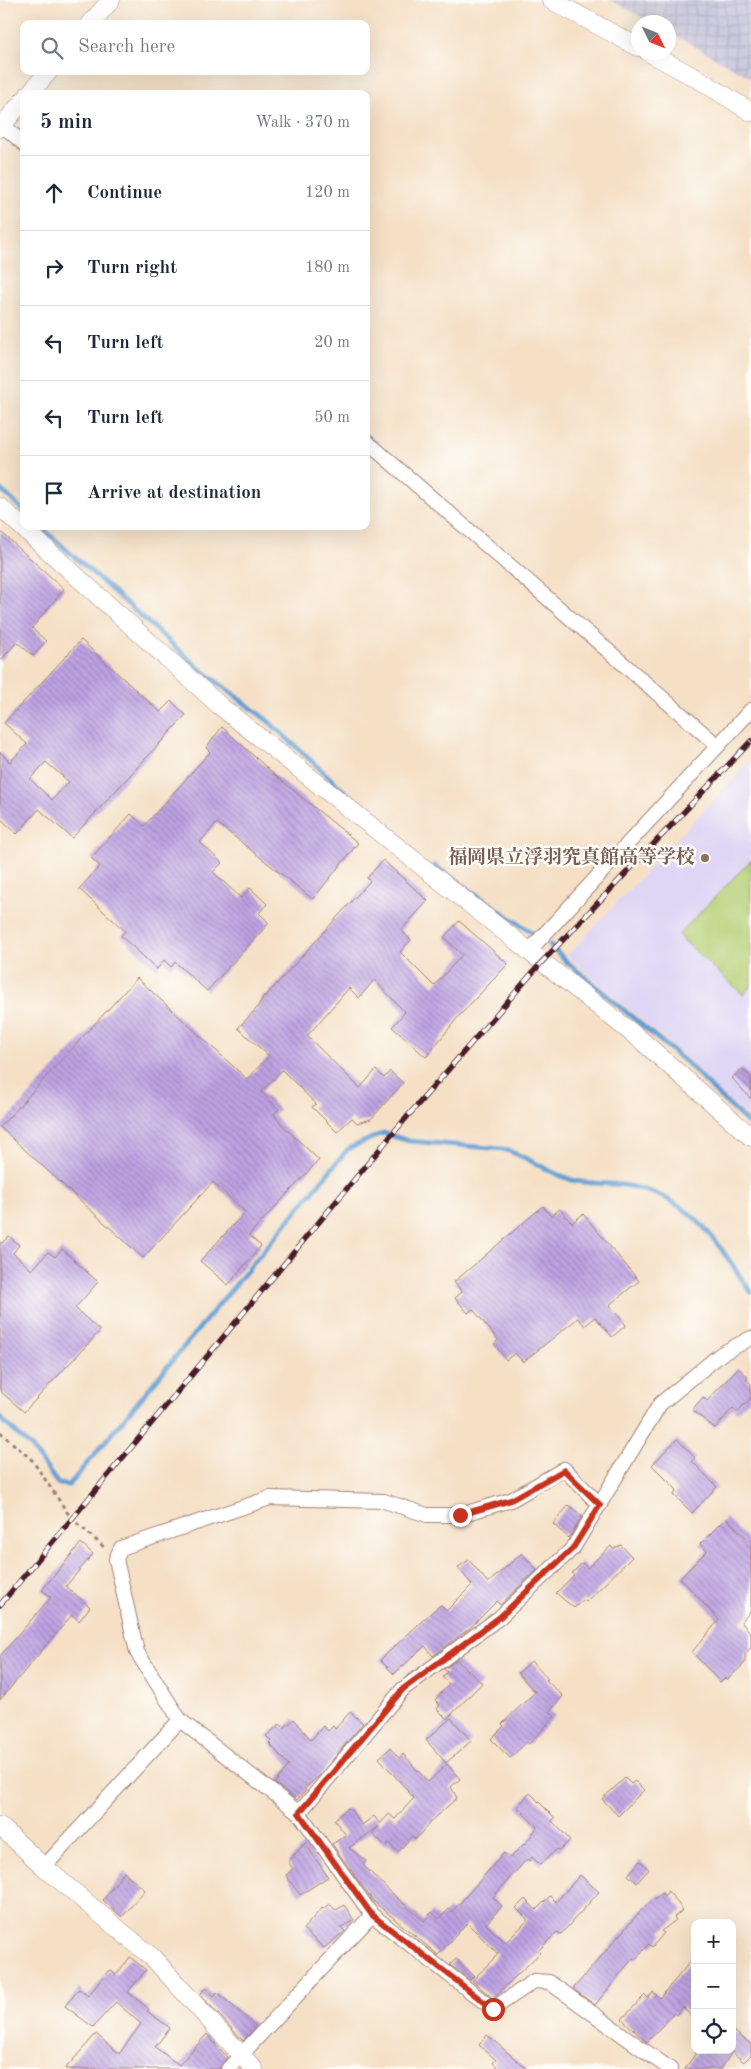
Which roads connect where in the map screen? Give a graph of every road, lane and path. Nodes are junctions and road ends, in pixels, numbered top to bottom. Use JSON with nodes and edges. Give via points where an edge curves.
{"nodes":[{"id":1,"x":111,"y":0,"type":"edge"},
{"id":2,"x":551,"y":0,"type":"edge"},
{"id":3,"x":94,"y":20,"type":"edge"},
{"id":4,"x":631,"y":44,"type":"edge"},
{"id":5,"x":663,"y":60,"type":"edge"},
{"id":6,"x":46,"y":75,"type":"edge"},
{"id":7,"x":33,"y":90,"type":"edge"},
{"id":8,"x":20,"y":104,"type":"edge"},
{"id":9,"x":751,"y":112,"type":"edge"},
{"id":10,"x":1,"y":125,"type":"edge"},
{"id":11,"x":20,"y":141,"type":"edge"},
{"id":12,"x":370,"y":444,"type":"edge"},
{"id":13,"x":0,"y":507,"type":"edge"},
{"id":14,"x":20,"y":525,"type":"edge"},
{"id":15,"x":25,"y":530,"type":"edge"},
{"id":16,"x":751,"y":710,"type":"edge"},
{"id":17,"x":718,"y":746,"type":"junction"},
{"id":18,"x":528,"y":952,"type":"junction"},
{"id":19,"x":751,"y":1137,"type":"edge"},
{"id":20,"x":751,"y":1338,"type":"edge"},
{"id":21,"x":0,"y":1432,"type":"edge"},
{"id":22,"x":600,"y":1505,"type":"junction"},
{"id":23,"x":116,"y":1559,"type":"junction"},
{"id":24,"x":180,"y":1720,"type":"junction"},
{"id":25,"x":299,"y":1813,"type":"junction"},
{"id":26,"x":0,"y":1826,"type":"edge"},
{"id":27,"x":44,"y":1868,"type":"junction"},
{"id":28,"x":372,"y":1915,"type":"junction"},
{"id":29,"x":242,"y":2055,"type":"junction"},
{"id":30,"x":228,"y":2069,"type":"edge"},
{"id":31,"x":254,"y":2069,"type":"edge"},
{"id":32,"x":670,"y":2069,"type":"edge"}],
"edges":[{"from":1,"to":3,"type":"street"},
{"from":2,"to":4,"type":"street"},
{"from":5,"to":9,"type":"street"},
{"from":6,"to":7,"type":"street"},
{"from":8,"to":10,"type":"street"},
{"from":10,"to":11,"type":"street"},
{"from":12,"to":17,"type":"street"},
{"from":13,"to":14,"type":"street"},
{"from":15,"to":18,"type":"street","via":[[220,706]]},
{"from":16,"to":17,"type":"street"},
{"from":17,"to":18,"type":"street"},
{"from":18,"to":19,"type":"street","via":[[642,1041]]},
{"from":20,"to":22,"type":"street","via":[[721,1354],[660,1404]]},
{"from":21,"to":23,"type":"path","via":[[32,1460],[71,1518]]},
{"from":22,"to":23,"type":"street","via":[[564,1470],[511,1500],[460,1515],[427,1515],[384,1501],[270,1498],[121,1548]]},
{"from":22,"to":25,"type":"street","via":[[573,1548],[500,1617],[403,1689]]},
{"from":23,"to":24,"type":"street","via":[[137,1652]]},
{"from":24,"to":25,"type":"street"},
{"from":24,"to":27,"type":"street"},
{"from":25,"to":28,"type":"street"},
{"from":26,"to":27,"type":"street"},
{"from":27,"to":29,"type":"street","via":[[153,1958]]},
{"from":28,"to":29,"type":"street"},
{"from":28,"to":32,"type":"street","via":[[493,2009],[534,1981],[549,1982]]},
{"from":29,"to":30,"type":"street"},
{"from":29,"to":31,"type":"street"}]}
